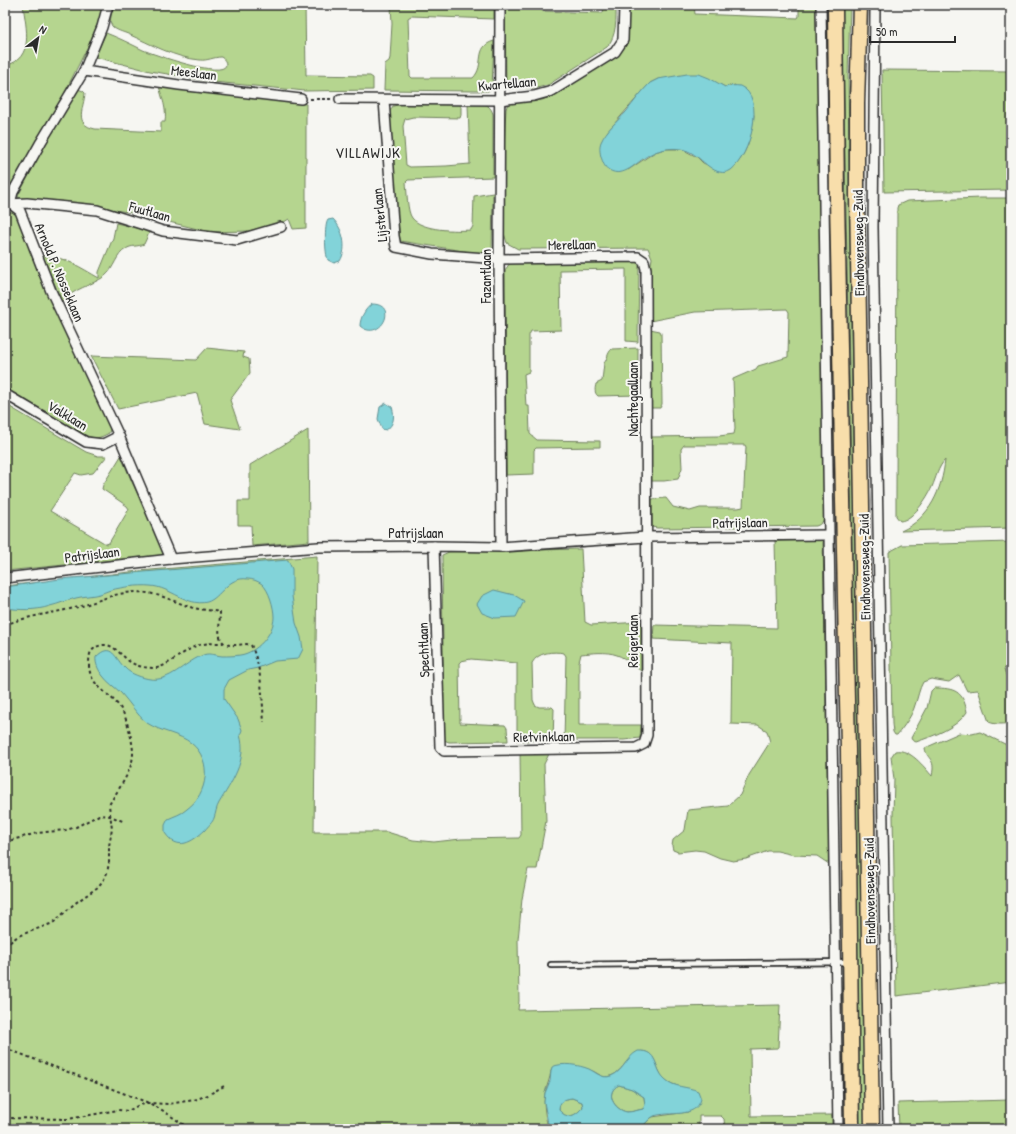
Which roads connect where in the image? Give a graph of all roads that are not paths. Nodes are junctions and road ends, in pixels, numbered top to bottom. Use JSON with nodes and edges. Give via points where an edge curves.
{"nodes":[{"id":1,"x":108,"y":5,"type":"edge"},
{"id":2,"x":500,"y":5,"type":"edge"},
{"id":3,"x":624,"y":5,"type":"edge"},
{"id":4,"x":821,"y":5,"type":"edge"},
{"id":5,"x":835,"y":5,"type":"edge"},
{"id":6,"x":860,"y":5,"type":"edge"},
{"id":7,"x":875,"y":5,"type":"edge"},
{"id":8,"x":84,"y":71,"type":"junction"},
{"id":9,"x":301,"y":99,"type":"road end"},
{"id":10,"x":340,"y":99,"type":"road end"},
{"id":11,"x":384,"y":100,"type":"junction"},
{"id":12,"x":499,"y":100,"type":"junction"},
{"id":13,"x":7,"y":203,"type":"edge"},
{"id":14,"x":281,"y":227,"type":"dead end"},
{"id":15,"x":499,"y":259,"type":"junction"},
{"id":16,"x":644,"y":261,"type":"joint"},
{"id":17,"x":5,"y":394,"type":"edge"},
{"id":18,"x":120,"y":436,"type":"junction"},
{"id":19,"x":829,"y":535,"type":"junction"},
{"id":20,"x":646,"y":537,"type":"junction"},
{"id":21,"x":434,"y":546,"type":"junction"},
{"id":22,"x":501,"y":547,"type":"junction"},
{"id":23,"x":171,"y":559,"type":"junction"},
{"id":24,"x":5,"y":578,"type":"edge"},
{"id":25,"x":644,"y":744,"type":"joint"},
{"id":26,"x":444,"y":751,"type":"joint"},
{"id":27,"x":836,"y":962,"type":"junction"},
{"id":28,"x":851,"y":962,"type":"junction"},
{"id":29,"x":551,"y":965,"type":"dead end"},
{"id":30,"x":838,"y":1129,"type":"edge"},
{"id":31,"x":852,"y":1129,"type":"edge"},
{"id":32,"x":872,"y":1129,"type":"edge"},
{"id":33,"x":888,"y":1129,"type":"edge"}],
"edges":[{"from":1,"to":8,"type":"street"},
{"from":2,"to":12,"type":"street","name":"Fazantlaan"},
{"from":3,"to":12,"type":"street","name":"Kwartellaan","via":[[623,40],[615,52],[552,91]]},
{"from":4,"to":19,"type":"street"},
{"from":5,"to":28,"type":"main road","name":"Eindhovenseweg-Zuid","via":[[836,198]]},
{"from":6,"to":32,"type":"main road","name":"Eindhovenseweg-Zuid","via":[[857,195]]},
{"from":7,"to":33,"type":"street","name":"Eindhovenseweg-Zuid","via":[[873,227]]},
{"from":8,"to":9,"type":"street","name":"Meeslaan"},
{"from":8,"to":13,"type":"street"},
{"from":10,"to":11,"type":"street","name":"Kwartellaan"},
{"from":11,"to":12,"type":"street","name":"Kwartellaan"},
{"from":11,"to":15,"type":"street","name":"Lijsterlaan","via":[[396,247],[432,254]]},
{"from":12,"to":15,"type":"street","name":"Fazantlaan"},
{"from":13,"to":14,"type":"street","name":"Fuutlaan","via":[[97,210],[163,231],[236,240]]},
{"from":13,"to":18,"type":"street","name":"Arnold P. Nosseklaan","via":[[20,211],[51,291]]},
{"from":15,"to":16,"type":"street","name":"Merellaan","via":[[638,257]]},
{"from":15,"to":22,"type":"street","name":"Fazantlaan"},
{"from":16,"to":20,"type":"street","name":"Nachtegaallaan"},
{"from":17,"to":18,"type":"street","name":"Valklaan","via":[[86,442],[103,444]]},
{"from":18,"to":23,"type":"street","name":"Arnold P. Nosseklaan"},
{"from":19,"to":20,"type":"street","name":"Patrijslaan"},
{"from":19,"to":27,"type":"street"},
{"from":20,"to":22,"type":"street","name":"Patrijslaan"},
{"from":20,"to":25,"type":"street","name":"Reigerlaan","via":[[647,735]]},
{"from":21,"to":22,"type":"street","name":"Patrijslaan"},
{"from":21,"to":23,"type":"street","name":"Patrijslaan","via":[[318,547]]},
{"from":21,"to":26,"type":"street","name":"Spechtlaan","via":[[440,747]]},
{"from":23,"to":24,"type":"street","name":"Patrijslaan"},
{"from":25,"to":26,"type":"street","name":"Rietvinklaan","via":[[636,748]]},
{"from":27,"to":28,"type":"lane"},
{"from":27,"to":29,"type":"lane"},
{"from":27,"to":30,"type":"street"},
{"from":28,"to":31,"type":"main road","name":"Eindhovenseweg-Zuid"}]}
